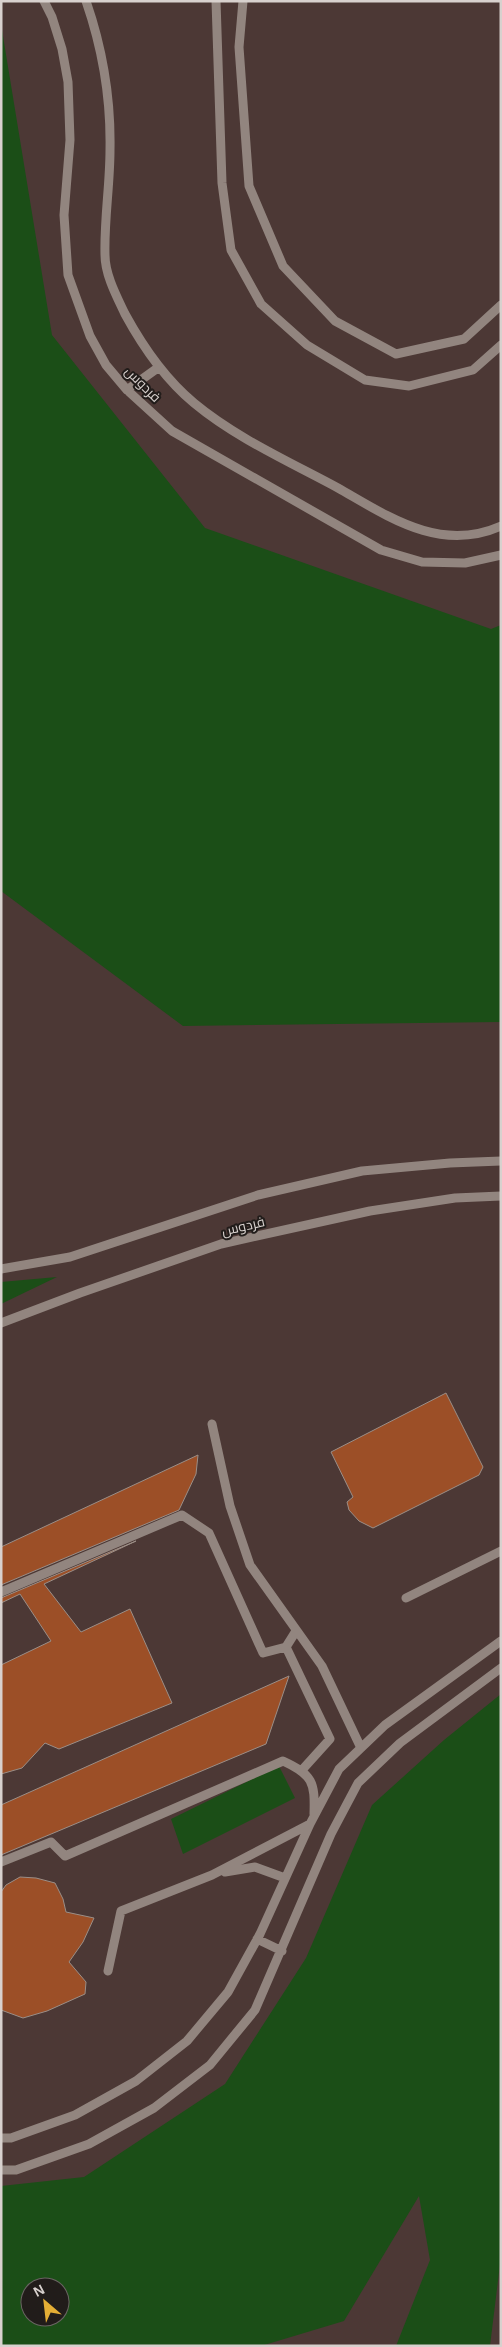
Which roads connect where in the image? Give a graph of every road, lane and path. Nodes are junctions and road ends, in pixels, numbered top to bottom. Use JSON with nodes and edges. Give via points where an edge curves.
{"nodes":[{"id":1,"x":44,"y":1,"type":"edge"},
{"id":2,"x":86,"y":1,"type":"edge"},
{"id":3,"x":216,"y":1,"type":"edge"},
{"id":4,"x":243,"y":1,"type":"edge"},
{"id":5,"x":501,"y":305,"type":"edge"},
{"id":6,"x":501,"y":345,"type":"edge"},
{"id":7,"x":159,"y":367,"type":"junction"},
{"id":8,"x":127,"y":390,"type":"junction"},
{"id":9,"x":501,"y":526,"type":"edge"},
{"id":10,"x":501,"y":556,"type":"edge"},
{"id":11,"x":501,"y":1161,"type":"edge"},
{"id":12,"x":501,"y":1196,"type":"edge"},
{"id":13,"x":1,"y":1269,"type":"edge"},
{"id":14,"x":1,"y":1323,"type":"edge"},
{"id":15,"x":212,"y":1424,"type":"dead end"},
{"id":16,"x":501,"y":1551,"type":"edge"},
{"id":17,"x":1,"y":1592,"type":"edge"},
{"id":18,"x":406,"y":1598,"type":"dead end"},
{"id":19,"x":296,"y":1631,"type":"junction"},
{"id":20,"x":501,"y":1641,"type":"edge"},
{"id":21,"x":286,"y":1648,"type":"junction"},
{"id":22,"x":501,"y":1668,"type":"edge"},
{"id":23,"x":361,"y":1748,"type":"junction"},
{"id":24,"x":302,"y":1770,"type":"junction"},
{"id":25,"x":312,"y":1821,"type":"junction"},
{"id":26,"x":1,"y":1862,"type":"edge"},
{"id":27,"x":212,"y":1875,"type":"junction"},
{"id":28,"x":286,"y":1878,"type":"junction"},
{"id":29,"x":257,"y":1939,"type":"junction"},
{"id":30,"x":282,"y":1951,"type":"junction"},
{"id":31,"x":108,"y":1971,"type":"dead end"},
{"id":32,"x":1,"y":2138,"type":"edge"},
{"id":33,"x":1,"y":2170,"type":"edge"}],
"edges":[{"from":1,"to":8,"type":"lane","name":"فردوس","via":[[62,49],[68,82],[70,140],[64,215],[68,275],[90,336],[106,365]]},
{"from":2,"to":7,"type":"lane","name":"فردوس","via":[[100,44],[109,93],[105,258],[115,294],[140,342]]},
{"from":3,"to":6,"type":"lane","via":[[222,183],[231,250],[261,304],[308,345],[365,380],[409,386],[473,370]]},
{"from":4,"to":5,"type":"lane","via":[[239,47],[249,186],[283,266],[335,320],[396,354],[464,339]]},
{"from":7,"to":8,"type":"lane"},
{"from":7,"to":9,"type":"lane","name":"فردوس","via":[[193,402],[224,425],[398,522],[430,534],[462,536]]},
{"from":8,"to":10,"type":"lane","name":"فردوس","via":[[172,431],[381,550],[422,562],[465,563]]},
{"from":11,"to":13,"type":"lane","name":"فردوس","via":[[362,1171],[258,1195],[70,1256]]},
{"from":12,"to":14,"type":"lane","name":"فردوس","via":[[455,1198],[370,1211],[221,1244]]},
{"from":15,"to":19,"type":"lane","via":[[230,1506],[250,1565]]},
{"from":16,"to":18,"type":"lane"},
{"from":17,"to":21,"type":"lane","via":[[182,1515],[209,1533],[263,1653]]},
{"from":19,"to":21,"type":"lane"},
{"from":19,"to":23,"type":"lane","via":[[322,1666]]},
{"from":20,"to":23,"type":"lane","via":[[385,1725]]},
{"from":21,"to":24,"type":"lane","via":[[330,1739]]},
{"from":22,"to":30,"type":"lane","via":[[400,1743],[358,1783],[331,1834]]},
{"from":23,"to":25,"type":"lane","via":[[339,1769]]},
{"from":24,"to":25,"type":"lane","via":[[315,1788]]},
{"from":24,"to":26,"type":"lane","via":[[283,1761],[64,1856],[51,1842]]},
{"from":25,"to":27,"type":"lane"},
{"from":25,"to":28,"type":"lane"},
{"from":27,"to":28,"type":"lane","via":[[255,1867]]},
{"from":27,"to":31,"type":"lane","via":[[121,1911]]},
{"from":28,"to":29,"type":"lane"},
{"from":29,"to":30,"type":"lane"},
{"from":29,"to":32,"type":"lane","via":[[228,1992],[187,2042],[136,2081],[75,2115],[11,2138]]},
{"from":30,"to":33,"type":"lane","via":[[255,2010],[210,2065],[154,2108],[88,2144],[16,2170]]}]}
